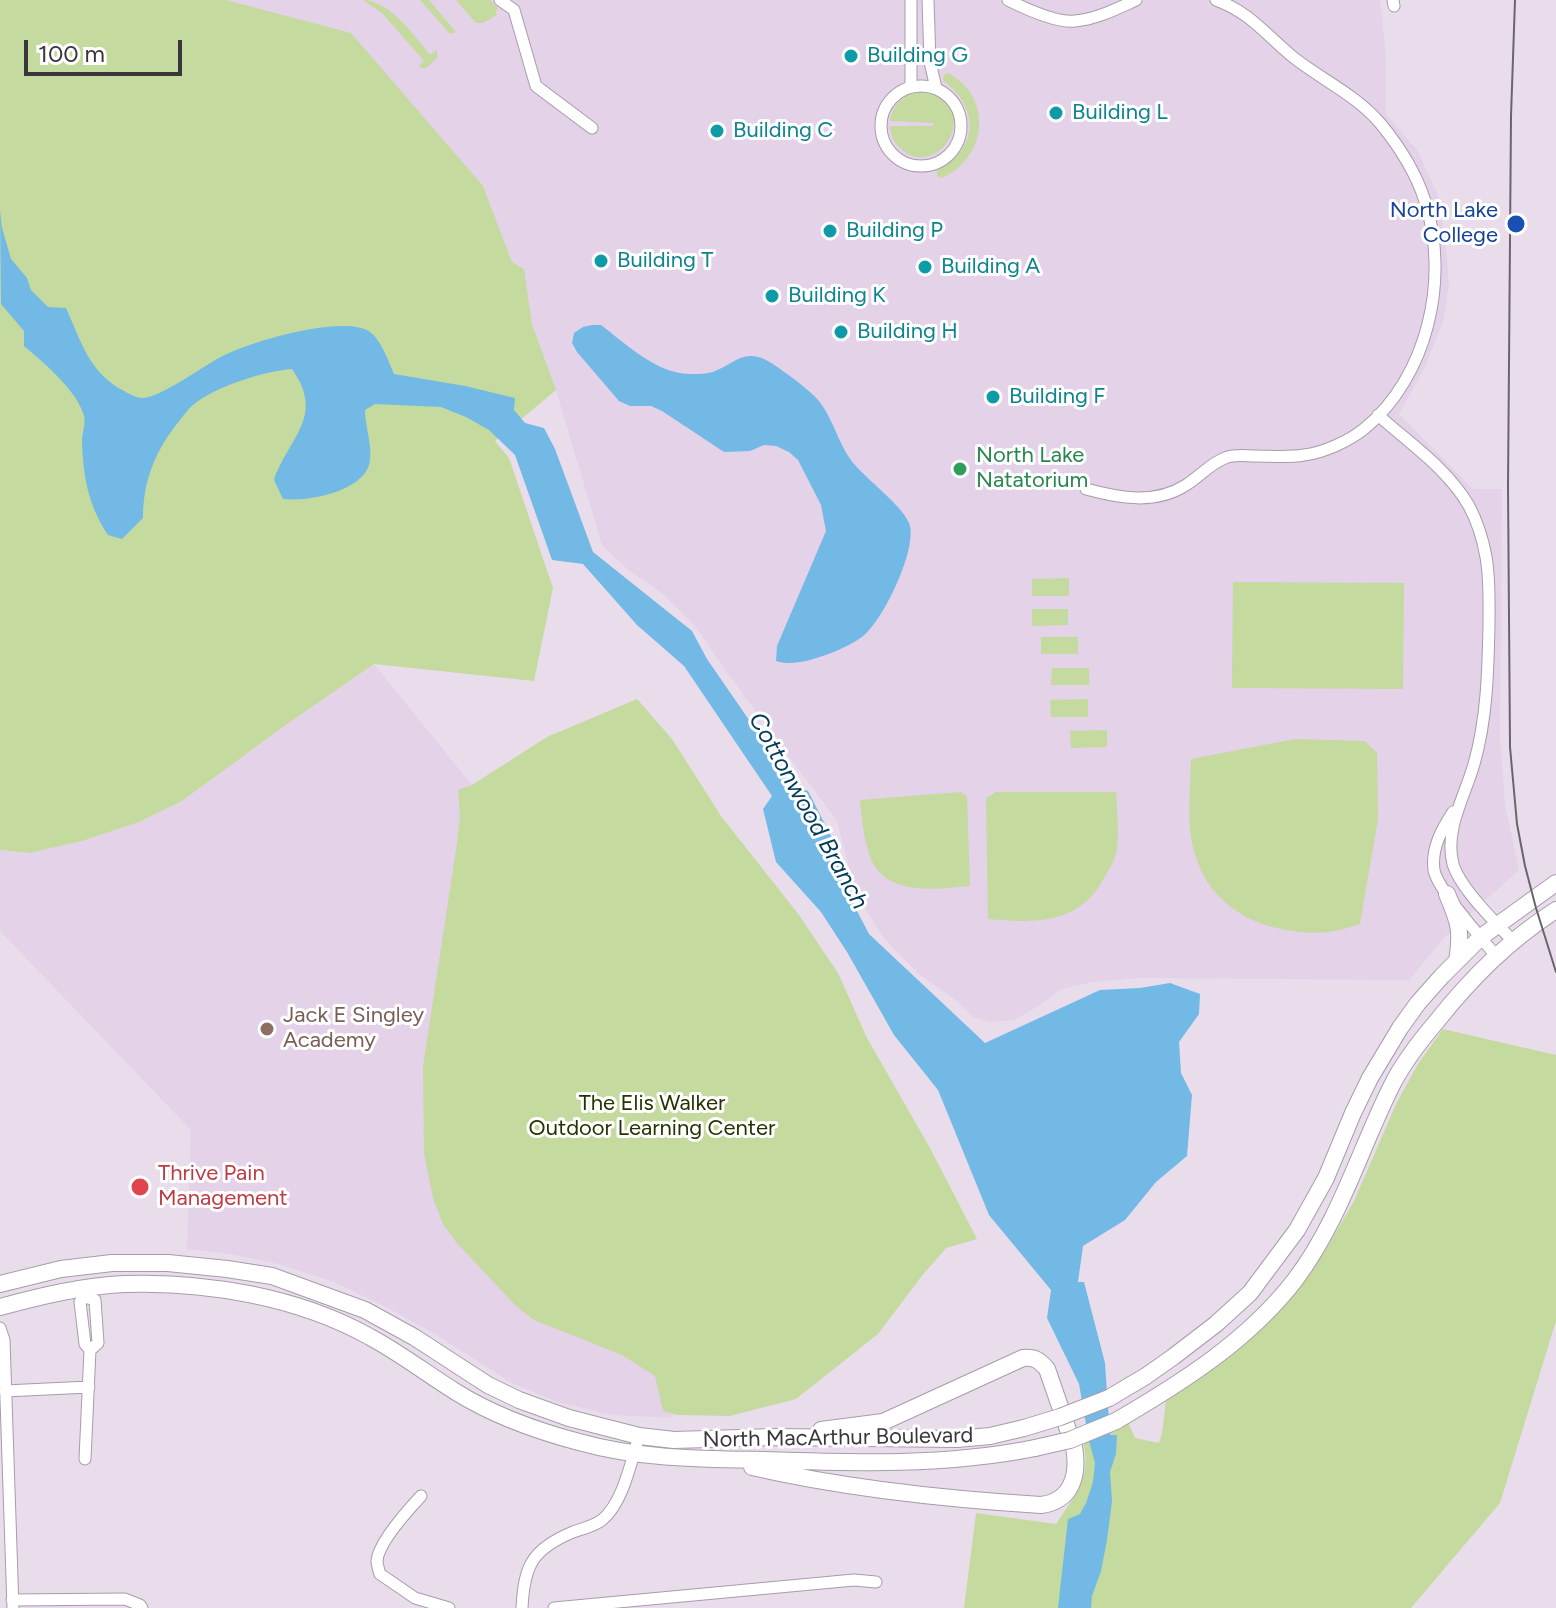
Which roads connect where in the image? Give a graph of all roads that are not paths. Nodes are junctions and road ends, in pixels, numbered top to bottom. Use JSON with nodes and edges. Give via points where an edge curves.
{"nodes":[{"id":1,"x":500,"y":0,"type":"edge"},
{"id":2,"x":911,"y":0,"type":"edge"},
{"id":3,"x":928,"y":0,"type":"edge"},
{"id":4,"x":1008,"y":0,"type":"edge"},
{"id":5,"x":1136,"y":0,"type":"edge"},
{"id":6,"x":1216,"y":0,"type":"edge"},
{"id":7,"x":911,"y":87,"type":"junction"},
{"id":8,"x":936,"y":88,"type":"junction"},
{"id":9,"x":592,"y":128,"type":"dead end"},
{"id":10,"x":1378,"y":415,"type":"junction"},
{"id":11,"x":1086,"y":489,"type":"dead end"},
{"id":12,"x":1462,"y":798,"type":"junction"},
{"id":13,"x":1556,"y":883,"type":"edge"},
{"id":14,"x":1447,"y":894,"type":"junction"},
{"id":15,"x":1556,"y":910,"type":"edge"},
{"id":16,"x":1498,"y":925,"type":"junction"},
{"id":17,"x":1481,"y":937,"type":"junction"},
{"id":18,"x":1513,"y":941,"type":"junction"},
{"id":19,"x":1496,"y":956,"type":"junction"},
{"id":20,"x":1457,"y":961,"type":"junction"},
{"id":21,"x":176,"y":1264,"type":"junction"},
{"id":22,"x":0,"y":1284,"type":"edge"},
{"id":23,"x":175,"y":1285,"type":"junction"},
{"id":24,"x":84,"y":1292,"type":"junction"},
{"id":25,"x":0,"y":1307,"type":"edge"},
{"id":26,"x":0,"y":1328,"type":"edge"},
{"id":27,"x":89,"y":1387,"type":"junction"},
{"id":28,"x":5,"y":1391,"type":"junction"},
{"id":29,"x":639,"y":1436,"type":"junction"},
{"id":30,"x":774,"y":1437,"type":"junction"},
{"id":31,"x":633,"y":1454,"type":"junction"},
{"id":32,"x":85,"y":1459,"type":"dead end"},
{"id":33,"x":715,"y":1459,"type":"junction"},
{"id":34,"x":421,"y":1496,"type":"dead end"},
{"id":35,"x":876,"y":1582,"type":"dead end"},
{"id":36,"x":12,"y":1604,"type":"edge"},
{"id":37,"x":142,"y":1608,"type":"edge"},
{"id":38,"x":449,"y":1608,"type":"edge"},
{"id":39,"x":522,"y":1608,"type":"edge"},
{"id":40,"x":554,"y":1608,"type":"edge"}],
"edges":[{"from":1,"to":9,"type":"street","via":[[514,10],[536,86]]},
{"from":2,"to":7,"type":"street"},
{"from":3,"to":8,"type":"street"},
{"from":4,"to":5,"type":"street","via":[[1072,22]]},
{"from":6,"to":10,"type":"street","via":[[1245,13],[1292,56],[1360,104],[1416,176],[1426,203],[1435,266],[1430,314],[1410,372]]},
{"from":7,"to":8,"type":"street"},
{"from":7,"to":8,"type":"street","via":[[890,101],[882,133],[899,159],[924,166],[948,156],[961,132],[956,106]]},
{"from":10,"to":11,"type":"street","via":[[1345,442],[1305,455],[1227,457],[1182,488],[1154,498],[1122,498]]},
{"from":10,"to":12,"type":"street","via":[[1456,488],[1478,526],[1486,557],[1486,691],[1474,763]]},
{"from":12,"to":14,"type":"street","via":[[1434,851],[1434,872]]},
{"from":12,"to":16,"type":"street","via":[[1454,824],[1453,864]]},
{"from":13,"to":16,"type":"main road","name":"North MacArthur Boulevard"},
{"from":14,"to":17,"type":"street"},
{"from":14,"to":20,"type":"main road","via":[[1461,931]]},
{"from":15,"to":18,"type":"main road","name":"North MacArthur Boulevard"},
{"from":16,"to":17,"type":"main road","name":"North MacArthur Boulevard"},
{"from":16,"to":18,"type":"street"},
{"from":17,"to":19,"type":"street"},
{"from":17,"to":20,"type":"main road","name":"North MacArthur Boulevard"},
{"from":18,"to":19,"type":"main road","name":"North MacArthur Boulevard"},
{"from":19,"to":33,"type":"main road","name":"North MacArthur Boulevard","bridge":true,"via":[[1411,1051],[1337,1213],[1294,1281],[1267,1312],[1189,1377],[1116,1421],[1070,1440],[994,1456],[875,1462]]},
{"from":20,"to":30,"type":"main road","name":"North MacArthur Boulevard","bridge":true,"via":[[1400,1028],[1370,1078],[1297,1230],[1250,1293],[1146,1376],[1060,1417],[990,1436]]},
{"from":21,"to":22,"type":"main road","name":"North MacArthur Boulevard","via":[[112,1263]]},
{"from":21,"to":23,"type":"main road"},
{"from":21,"to":29,"type":"main road","name":"North MacArthur Boulevard","via":[[272,1276],[336,1299],[414,1337],[519,1400]]},
{"from":23,"to":24,"type":"main road","name":"North MacArthur Boulevard","via":[[124,1284]]},
{"from":23,"to":31,"type":"main road","name":"North MacArthur Boulevard","via":[[284,1302],[327,1317],[367,1335],[487,1409],[579,1443]]},
{"from":24,"to":25,"type":"main road","name":"North MacArthur Boulevard"},
{"from":24,"to":27,"type":"street","via":[[80,1302],[90,1350]]},
{"from":26,"to":28,"type":"street"},
{"from":27,"to":28,"type":"street"},
{"from":27,"to":32,"type":"street"},
{"from":28,"to":36,"type":"street"},
{"from":29,"to":30,"type":"main road","name":"North MacArthur Boulevard"},
{"from":29,"to":31,"type":"street"},
{"from":30,"to":33,"type":"main road","via":[[883,1422],[1032,1357],[1047,1369],[1074,1447],[1075,1472],[1065,1494],[1041,1505],[897,1492]]},
{"from":31,"to":33,"type":"main road","name":"North MacArthur Boulevard"},
{"from":31,"to":39,"type":"street","via":[[610,1512],[541,1550],[532,1561]]},
{"from":34,"to":38,"type":"street","via":[[383,1546],[377,1562],[380,1574],[415,1598]]},
{"from":35,"to":40,"type":"street"},
{"from":36,"to":37,"type":"street","via":[[125,1599]]}]}
